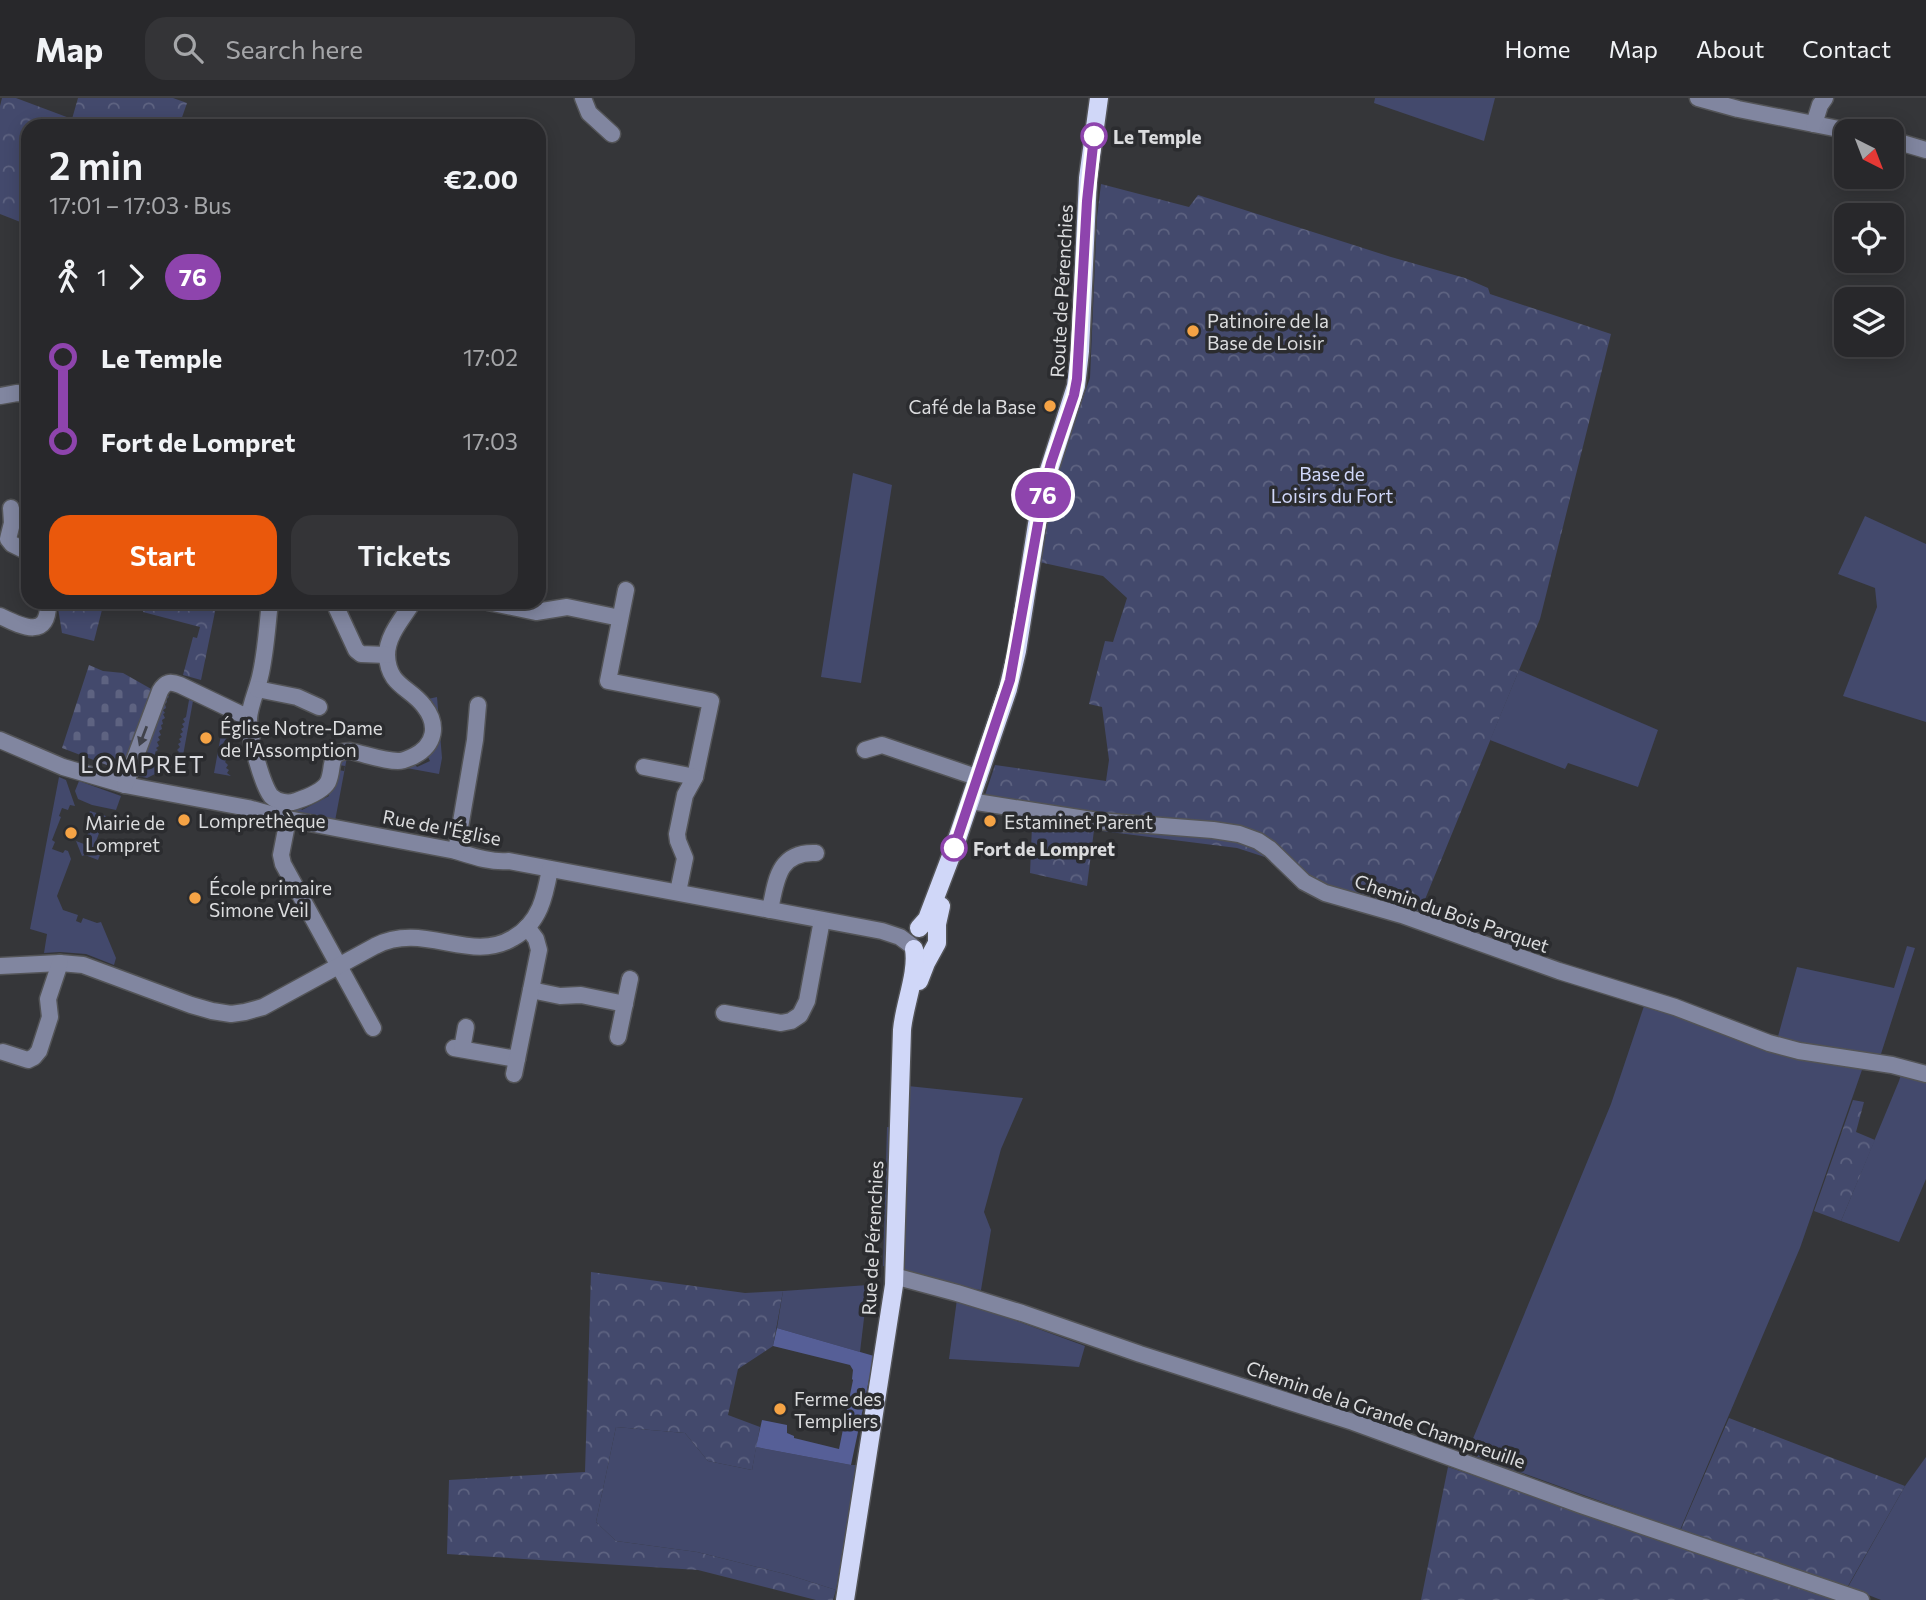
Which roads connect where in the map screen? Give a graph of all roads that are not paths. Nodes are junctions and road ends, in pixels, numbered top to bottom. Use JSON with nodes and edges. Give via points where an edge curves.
{"nodes":[{"id":1,"x":583,"y":98,"type":"edge"},
{"id":2,"x":1099,"y":98,"type":"edge"},
{"id":3,"x":1698,"y":98,"type":"edge"},
{"id":4,"x":1825,"y":98,"type":"edge"},
{"id":5,"x":1814,"y":124,"type":"junction"},
{"id":6,"x":1834,"y":128,"type":"edge"},
{"id":7,"x":612,"y":134,"type":"dead end"},
{"id":8,"x":1904,"y":144,"type":"edge"},
{"id":9,"x":1926,"y":150,"type":"edge"},
{"id":10,"x":21,"y":393,"type":"edge"},
{"id":11,"x":0,"y":396,"type":"edge"},
{"id":12,"x":11,"y":508,"type":"dead end"},
{"id":13,"x":21,"y":548,"type":"edge"},
{"id":14,"x":626,"y":590,"type":"dead end"},
{"id":15,"x":48,"y":609,"type":"edge"},
{"id":16,"x":269,"y":609,"type":"edge"},
{"id":17,"x":337,"y":609,"type":"edge"},
{"id":18,"x":409,"y":609,"type":"edge"},
{"id":19,"x":527,"y":609,"type":"edge"},
{"id":20,"x":0,"y":616,"type":"edge"},
{"id":21,"x":620,"y":618,"type":"junction"},
{"id":22,"x":387,"y":655,"type":"junction"},
{"id":23,"x":257,"y":689,"type":"junction"},
{"id":24,"x":478,"y":705,"type":"dead end"},
{"id":25,"x":319,"y":708,"type":"dead end"},
{"id":26,"x":249,"y":718,"type":"junction"},
{"id":27,"x":0,"y":740,"type":"edge"},
{"id":28,"x":865,"y":750,"type":"dead end"},
{"id":29,"x":644,"y":767,"type":"dead end"},
{"id":30,"x":695,"y":777,"type":"junction"},
{"id":31,"x":979,"y":778,"type":"junction"},
{"id":32,"x":125,"y":785,"type":"junction"},
{"id":33,"x":970,"y":801,"type":"junction"},
{"id":34,"x":287,"y":813,"type":"junction"},
{"id":35,"x":954,"y":848,"type":"junction"},
{"id":36,"x":456,"y":850,"type":"junction"},
{"id":37,"x":816,"y":853,"type":"dead end"},
{"id":38,"x":550,"y":869,"type":"junction"},
{"id":39,"x":678,"y":892,"type":"junction"},
{"id":40,"x":770,"y":910,"type":"junction"},
{"id":41,"x":822,"y":920,"type":"junction"},
{"id":42,"x":527,"y":927,"type":"junction"},
{"id":43,"x":915,"y":939,"type":"junction"},
{"id":44,"x":936,"y":942,"type":"junction"},
{"id":45,"x":60,"y":963,"type":"junction"},
{"id":46,"x":0,"y":966,"type":"edge"},
{"id":47,"x":339,"y":966,"type":"junction"},
{"id":48,"x":630,"y":979,"type":"dead end"},
{"id":49,"x":531,"y":990,"type":"junction"},
{"id":50,"x":625,"y":1004,"type":"junction"},
{"id":51,"x":724,"y":1013,"type":"dead end"},
{"id":52,"x":466,"y":1027,"type":"dead end"},
{"id":53,"x":373,"y":1028,"type":"dead end"},
{"id":54,"x":618,"y":1037,"type":"dead end"},
{"id":55,"x":3,"y":1052,"type":"dead end"},
{"id":56,"x":902,"y":1052,"type":"junction"},
{"id":57,"x":1926,"y":1074,"type":"edge"},
{"id":58,"x":898,"y":1127,"type":"joint"},
{"id":59,"x":894,"y":1276,"type":"junction"},
{"id":60,"x":845,"y":1600,"type":"edge"},
{"id":61,"x":1861,"y":1600,"type":"edge"}],
"edges":[{"from":1,"to":7,"type":"street","via":[[589,113]]},
{"from":2,"to":31,"type":"main road","name":"Route de Pérenchies","via":[[1088,178],[1076,386],[1045,486],[1010,680]]},
{"from":3,"to":5,"type":"street"},
{"from":4,"to":5,"type":"street"},
{"from":5,"to":6,"type":"street"},
{"from":8,"to":9,"type":"street"},
{"from":10,"to":11,"type":"street"},
{"from":12,"to":13,"type":"street","via":[[8,539]]},
{"from":14,"to":21,"type":"street"},
{"from":15,"to":20,"type":"street","via":[[45,619],[33,628]]},
{"from":16,"to":23,"type":"street"},
{"from":17,"to":22,"type":"street","via":[[356,650]]},
{"from":18,"to":22,"type":"street","via":[[391,638]]},
{"from":19,"to":21,"type":"street","via":[[539,612],[567,607]]},
{"from":21,"to":30,"type":"street","via":[[608,681],[710,701]]},
{"from":22,"to":34,"type":"street","via":[[396,681],[428,711],[429,744],[399,761],[350,751],[336,755],[323,787]]},
{"from":23,"to":25,"type":"street","via":[[297,697]]},
{"from":23,"to":26,"type":"street"},
{"from":24,"to":36,"type":"street"},
{"from":26,"to":32,"type":"street","one_way":true,"via":[[167,682]]},
{"from":26,"to":34,"type":"street","via":[[268,791]]},
{"from":27,"to":32,"type":"street","name":"Rue de l'Église","via":[[63,767]]},
{"from":28,"to":31,"type":"street","via":[[882,746]]},
{"from":29,"to":30,"type":"street"},
{"from":30,"to":39,"type":"street","via":[[685,795],[677,834],[685,858]]},
{"from":31,"to":33,"type":"main road","name":"Route de Pérenchies"},
{"from":32,"to":34,"type":"street","name":"Rue de l'Église"},
{"from":33,"to":35,"type":"main road","name":"Route de Pérenchies"},
{"from":33,"to":57,"type":"street","name":"Chemin du Bois Parquet","via":[[1098,821],[1239,834],[1264,845],[1304,882],[1325,892],[1675,1007],[1769,1044]]},
{"from":34,"to":36,"type":"street","name":"Rue de l'Église"},
{"from":34,"to":47,"type":"street","via":[[283,864]]},
{"from":35,"to":43,"type":"main road","name":"Route de Pérenchies"},
{"from":35,"to":44,"type":"main road","name":"Route de Pérenchies"},
{"from":36,"to":38,"type":"street","name":"Rue de l'Église"},
{"from":37,"to":40,"type":"street","via":[[800,854],[784,864]]},
{"from":38,"to":39,"type":"street","name":"Rue de l'Église"},
{"from":38,"to":42,"type":"street","via":[[542,906]]},
{"from":39,"to":40,"type":"street","name":"Rue de l'Église"},
{"from":40,"to":41,"type":"street","name":"Rue de l'Église"},
{"from":41,"to":43,"type":"street","name":"Rue de l'Église"},
{"from":41,"to":51,"type":"street","via":[[807,1001],[800,1015],[781,1023]]},
{"from":42,"to":47,"type":"street","via":[[507,942],[486,947],[400,938]]},
{"from":42,"to":49,"type":"street","via":[[539,946]]},
{"from":43,"to":44,"type":"main road","via":[[929,929]]},
{"from":43,"to":56,"type":"main road","name":"Route de Pérenchies"},
{"from":44,"to":56,"type":"main road","name":"Route de Pérenchies","via":[[921,976]]},
{"from":45,"to":46,"type":"street"},
{"from":45,"to":47,"type":"street","via":[[83,964],[191,1005],[231,1014],[263,1007]]},
{"from":45,"to":55,"type":"street","via":[[48,999],[50,1017],[37,1054],[28,1059]]},
{"from":47,"to":53,"type":"street"},
{"from":48,"to":50,"type":"street"},
{"from":49,"to":50,"type":"street"},
{"from":49,"to":52,"type":"street","via":[[516,1067],[458,1049]]},
{"from":50,"to":54,"type":"street"},
{"from":56,"to":58,"type":"main road","name":"Route de Pérenchies"},
{"from":58,"to":59,"type":"main road","name":"Rue de Pérenchies"},
{"from":59,"to":60,"type":"main road","name":"Rue de Pérenchies"},
{"from":59,"to":61,"type":"street","name":"Chemin de la Grande Champreuille","via":[[1318,1410]]}]}
